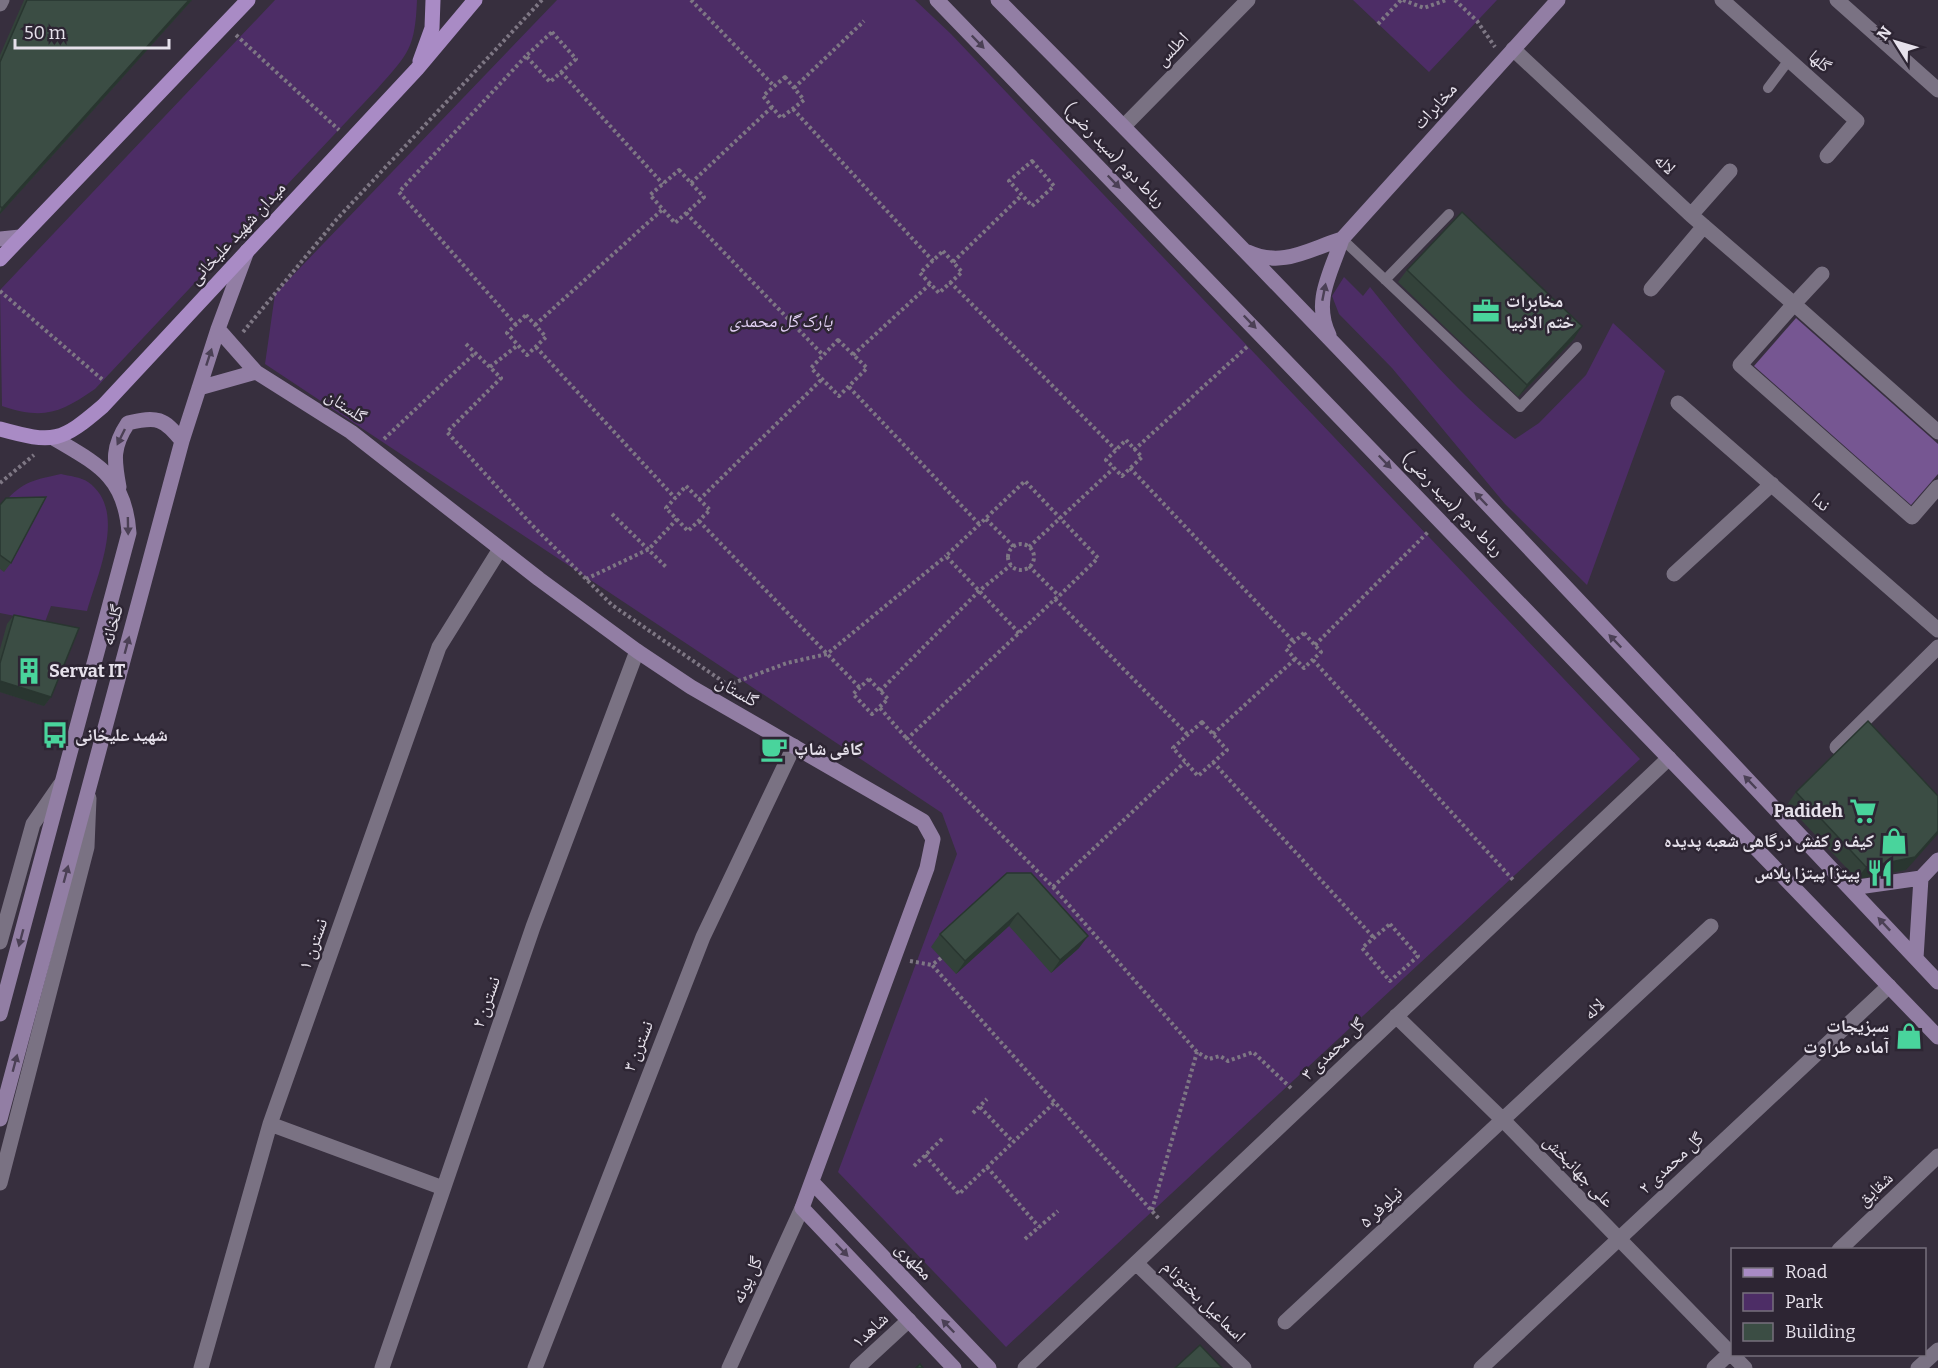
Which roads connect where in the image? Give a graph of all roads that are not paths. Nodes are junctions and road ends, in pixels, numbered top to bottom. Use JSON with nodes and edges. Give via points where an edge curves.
{"nodes":[{"id":1,"x":248,"y":0,"type":"edge"},
{"id":2,"x":433,"y":0,"type":"edge"},
{"id":3,"x":476,"y":0,"type":"edge"},
{"id":4,"x":937,"y":0,"type":"edge"},
{"id":5,"x":998,"y":0,"type":"edge"},
{"id":6,"x":1248,"y":0,"type":"edge"},
{"id":7,"x":1558,"y":0,"type":"edge"},
{"id":8,"x":1722,"y":0,"type":"edge"},
{"id":9,"x":1837,"y":0,"type":"edge"},
{"id":10,"x":1508,"y":54,"type":"junction"},
{"id":11,"x":1789,"y":60,"type":"junction"},
{"id":12,"x":417,"y":69,"type":"junction"},
{"id":13,"x":1937,"y":86,"type":"edge"},
{"id":14,"x":1768,"y":88,"type":"dead end"},
{"id":15,"x":1124,"y":126,"type":"junction"},
{"id":16,"x":1827,"y":156,"type":"dead end"},
{"id":17,"x":1730,"y":171,"type":"dead end"},
{"id":18,"x":1449,"y":214,"type":"dead end"},
{"id":19,"x":1691,"y":215,"type":"junction"},
{"id":20,"x":1704,"y":226,"type":"junction"},
{"id":21,"x":20,"y":237,"type":"junction"},
{"id":22,"x":0,"y":238,"type":"edge"},
{"id":23,"x":1342,"y":239,"type":"junction"},
{"id":24,"x":1242,"y":249,"type":"junction"},
{"id":25,"x":247,"y":250,"type":"junction"},
{"id":26,"x":0,"y":259,"type":"edge"},
{"id":27,"x":1822,"y":274,"type":"dead end"},
{"id":28,"x":1385,"y":280,"type":"junction"},
{"id":29,"x":1651,"y":289,"type":"dead end"},
{"id":30,"x":1794,"y":304,"type":"junction"},
{"id":31,"x":218,"y":329,"type":"junction"},
{"id":32,"x":1335,"y":346,"type":"junction"},
{"id":33,"x":1577,"y":347,"type":"edge"},
{"id":34,"x":256,"y":372,"type":"junction"},
{"id":35,"x":199,"y":388,"type":"junction"},
{"id":36,"x":1678,"y":403,"type":"dead end"},
{"id":37,"x":0,"y":429,"type":"edge"},
{"id":38,"x":1938,"y":432,"type":"edge"},
{"id":39,"x":23,"y":435,"type":"junction"},
{"id":40,"x":55,"y":440,"type":"junction"},
{"id":41,"x":182,"y":441,"type":"junction"},
{"id":42,"x":0,"y":443,"type":"edge"},
{"id":43,"x":1772,"y":484,"type":"junction"},
{"id":44,"x":1938,"y":487,"type":"edge"},
{"id":45,"x":120,"y":489,"type":"junction"},
{"id":46,"x":500,"y":549,"type":"junction"},
{"id":47,"x":1674,"y":574,"type":"dead end"},
{"id":48,"x":1936,"y":623,"type":"edge"},
{"id":49,"x":1938,"y":647,"type":"edge"},
{"id":50,"x":637,"y":651,"type":"junction"},
{"id":51,"x":794,"y":746,"type":"junction"},
{"id":52,"x":1837,"y":747,"type":"dead end"},
{"id":53,"x":1669,"y":758,"type":"junction"},
{"id":54,"x":63,"y":780,"type":"junction"},
{"id":55,"x":90,"y":785,"type":"junction"},
{"id":56,"x":1938,"y":860,"type":"edge"},
{"id":57,"x":1921,"y":878,"type":"junction"},
{"id":58,"x":1851,"y":888,"type":"junction"},
{"id":59,"x":1711,"y":926,"type":"dead end"},
{"id":60,"x":0,"y":942,"type":"edge"},
{"id":61,"x":1916,"y":958,"type":"junction"},
{"id":62,"x":1938,"y":982,"type":"edge"},
{"id":63,"x":1889,"y":986,"type":"junction"},
{"id":64,"x":0,"y":1014,"type":"edge"},
{"id":65,"x":1396,"y":1016,"type":"junction"},
{"id":66,"x":1938,"y":1037,"type":"edge"},
{"id":67,"x":0,"y":1119,"type":"edge"},
{"id":68,"x":1504,"y":1121,"type":"junction"},
{"id":69,"x":270,"y":1124,"type":"junction"},
{"id":70,"x":1938,"y":1156,"type":"edge"},
{"id":71,"x":812,"y":1182,"type":"junction"},
{"id":72,"x":0,"y":1183,"type":"edge"},
{"id":73,"x":443,"y":1188,"type":"junction"},
{"id":74,"x":802,"y":1208,"type":"junction"},
{"id":75,"x":1618,"y":1239,"type":"junction"},
{"id":76,"x":1841,"y":1248,"type":"edge"},
{"id":77,"x":1136,"y":1263,"type":"junction"},
{"id":78,"x":909,"y":1320,"type":"junction"},
{"id":79,"x":1285,"y":1322,"type":"dead end"},
{"id":80,"x":1938,"y":1350,"type":"edge"},
{"id":81,"x":1731,"y":1351,"type":"edge"},
{"id":82,"x":1731,"y":1353,"type":"edge"},
{"id":83,"x":1736,"y":1356,"type":"edge"},
{"id":84,"x":201,"y":1368,"type":"edge"},
{"id":85,"x":382,"y":1368,"type":"edge"},
{"id":86,"x":535,"y":1368,"type":"edge"},
{"id":87,"x":729,"y":1368,"type":"edge"},
{"id":88,"x":857,"y":1368,"type":"edge"},
{"id":89,"x":954,"y":1368,"type":"edge"},
{"id":90,"x":989,"y":1368,"type":"edge"},
{"id":91,"x":1025,"y":1368,"type":"edge"},
{"id":92,"x":1244,"y":1368,"type":"edge"},
{"id":93,"x":1481,"y":1368,"type":"edge"},
{"id":94,"x":1714,"y":1368,"type":"edge"},
{"id":95,"x":1746,"y":1368,"type":"edge"},
{"id":96,"x":1918,"y":1368,"type":"edge"}],
"edges":[{"from":1,"to":21,"type":"main road"},
{"from":2,"to":12,"type":"main road","via":[[432,28]]},
{"from":3,"to":12,"type":"main road","name":"میدان شهید علیخانی"},
{"from":4,"to":53,"type":"main road","name":"رباط دوم (سید رضی)","one_way":true},
{"from":5,"to":15,"type":"main road","name":"رباط دوم (سید رضی)"},
{"from":6,"to":15,"type":"street","name":"اطلس"},
{"from":7,"to":10,"type":"main road","name":"مخابرات"},
{"from":8,"to":11,"type":"street","name":"گلها"},
{"from":9,"to":13,"type":"street"},
{"from":10,"to":19,"type":"street","name":"لاله"},
{"from":10,"to":23,"type":"main road","name":"مخابرات"},
{"from":11,"to":14,"type":"lane"},
{"from":11,"to":16,"type":"street","name":"گلها","via":[[1857,121]]},
{"from":12,"to":25,"type":"main road","name":"میدان شهید علیخانی"},
{"from":15,"to":24,"type":"main road","name":"رباط دوم (سید رضی)"},
{"from":17,"to":19,"type":"street"},
{"from":18,"to":28,"type":"lane"},
{"from":19,"to":20,"type":"street","name":"لاله"},
{"from":20,"to":29,"type":"street"},
{"from":20,"to":30,"type":"street","name":"لاله"},
{"from":21,"to":22,"type":"main road"},
{"from":21,"to":26,"type":"main road"},
{"from":23,"to":24,"type":"main road","via":[[1281,260],[1262,258]]},
{"from":23,"to":28,"type":"lane"},
{"from":32,"to":23,"type":"main road","one_way":true,"via":[[1324,326],[1321,309]]},
{"from":24,"to":32,"type":"main road","name":"رباط دوم (سید رضی)"},
{"from":25,"to":31,"type":"main road","name":"گلخانه"},
{"from":25,"to":40,"type":"main road","name":"میدان شهید علیخانی","via":[[116,392],[80,425]]},
{"from":27,"to":30,"type":"street"},
{"from":28,"to":33,"type":"lane","via":[[1520,407]]},
{"from":30,"to":38,"type":"street","name":"لاله"},
{"from":30,"to":44,"type":"street","via":[[1740,365],[1912,517]]},
{"from":31,"to":34,"type":"main road","name":"گلستان"},
{"from":35,"to":31,"type":"main road","name":"گلخانه","one_way":true},
{"from":58,"to":32,"type":"main road","name":"رباط دوم (سید رضی)","one_way":true},
{"from":34,"to":35,"type":"main road"},
{"from":34,"to":46,"type":"main road","name":"گلستان","via":[[351,432]]},
{"from":35,"to":41,"type":"main road","name":"گلخانه"},
{"from":36,"to":43,"type":"street","name":"ندا"},
{"from":37,"to":39,"type":"main road"},
{"from":39,"to":40,"type":"main road"},
{"from":39,"to":42,"type":"main road"},
{"from":40,"to":45,"type":"main road","name":"گلخانه","via":[[101,466]]},
{"from":41,"to":45,"type":"main road","one_way":true,"via":[[168,424],[150,417],[128,423],[117,440],[115,463]]},
{"from":55,"to":41,"type":"main road","name":"گلخانه","one_way":true},
{"from":43,"to":47,"type":"street"},
{"from":43,"to":48,"type":"street","name":"ندا"},
{"from":45,"to":54,"type":"main road","name":"گلخانه","one_way":true,"via":[[128,512],[129,533]]},
{"from":46,"to":50,"type":"main road","name":"گلستان"},
{"from":46,"to":69,"type":"street","name":"نسترن ۱","via":[[439,647]]},
{"from":49,"to":52,"type":"street"},
{"from":50,"to":51,"type":"main road","name":"گلستان"},
{"from":50,"to":73,"type":"street","name":"نسترن ۲","via":[[533,927]]},
{"from":51,"to":71,"type":"main road","name":"گلستان","via":[[923,821],[933,838],[927,868]]},
{"from":51,"to":86,"type":"street","name":"نسترن ۳","via":[[703,937]]},
{"from":53,"to":63,"type":"main road","name":"رباط دوم (سید رضی)"},
{"from":53,"to":65,"type":"street","name":"گل محمدی ۳"},
{"from":54,"to":60,"type":"street","via":[[33,824]]},
{"from":54,"to":64,"type":"main road","name":"گلخانه","one_way":true},
{"from":67,"to":55,"type":"main road","name":"گلخانه","one_way":true},
{"from":55,"to":72,"type":"street","via":[[87,848]]},
{"from":56,"to":57,"type":"main road"},
{"from":57,"to":58,"type":"main road"},
{"from":57,"to":61,"type":"main road"},
{"from":61,"to":58,"type":"main road","name":"رباط دوم (سید رضی)","one_way":true},
{"from":59,"to":68,"type":"street","name":"لاله"},
{"from":61,"to":62,"type":"main road","name":"رباط دوم (سید رضی)"},
{"from":63,"to":66,"type":"main road","name":"رباط دوم (سید رضی)"},
{"from":63,"to":75,"type":"street","name":"گل محمدی ۲"},
{"from":65,"to":68,"type":"street","name":"علی جهانبخش"},
{"from":65,"to":77,"type":"street","name":"گل محمدی ۳"},
{"from":68,"to":75,"type":"street","name":"علی جهانبخش"},
{"from":68,"to":79,"type":"street","name":"نیلوفر ۵"},
{"from":69,"to":73,"type":"street"},
{"from":69,"to":84,"type":"street","name":"نسترن ۱"},
{"from":70,"to":76,"type":"street","name":"شقایق"},
{"from":71,"to":74,"type":"main road","name":"گلستان"},
{"from":90,"to":71,"type":"main road","name":"مطهری","one_way":true},
{"from":73,"to":85,"type":"street","name":"نسترن ۲"},
{"from":74,"to":78,"type":"main road","one_way":true},
{"from":74,"to":87,"type":"street","name":"گل پونه"},
{"from":75,"to":81,"type":"street","name":"علی جهانبخش"},
{"from":75,"to":93,"type":"street","name":"گل محمدی ۲"},
{"from":77,"to":91,"type":"street","name":"گل محمدی ۳"},
{"from":77,"to":92,"type":"street","name":"اسماعیل بختونام"},
{"from":78,"to":88,"type":"street","name":"شاهد۱"},
{"from":78,"to":89,"type":"main road"},
{"from":80,"to":96,"type":"street"},
{"from":82,"to":94,"type":"street"},
{"from":83,"to":95,"type":"street","name":"علی جهانبخش"}]}
